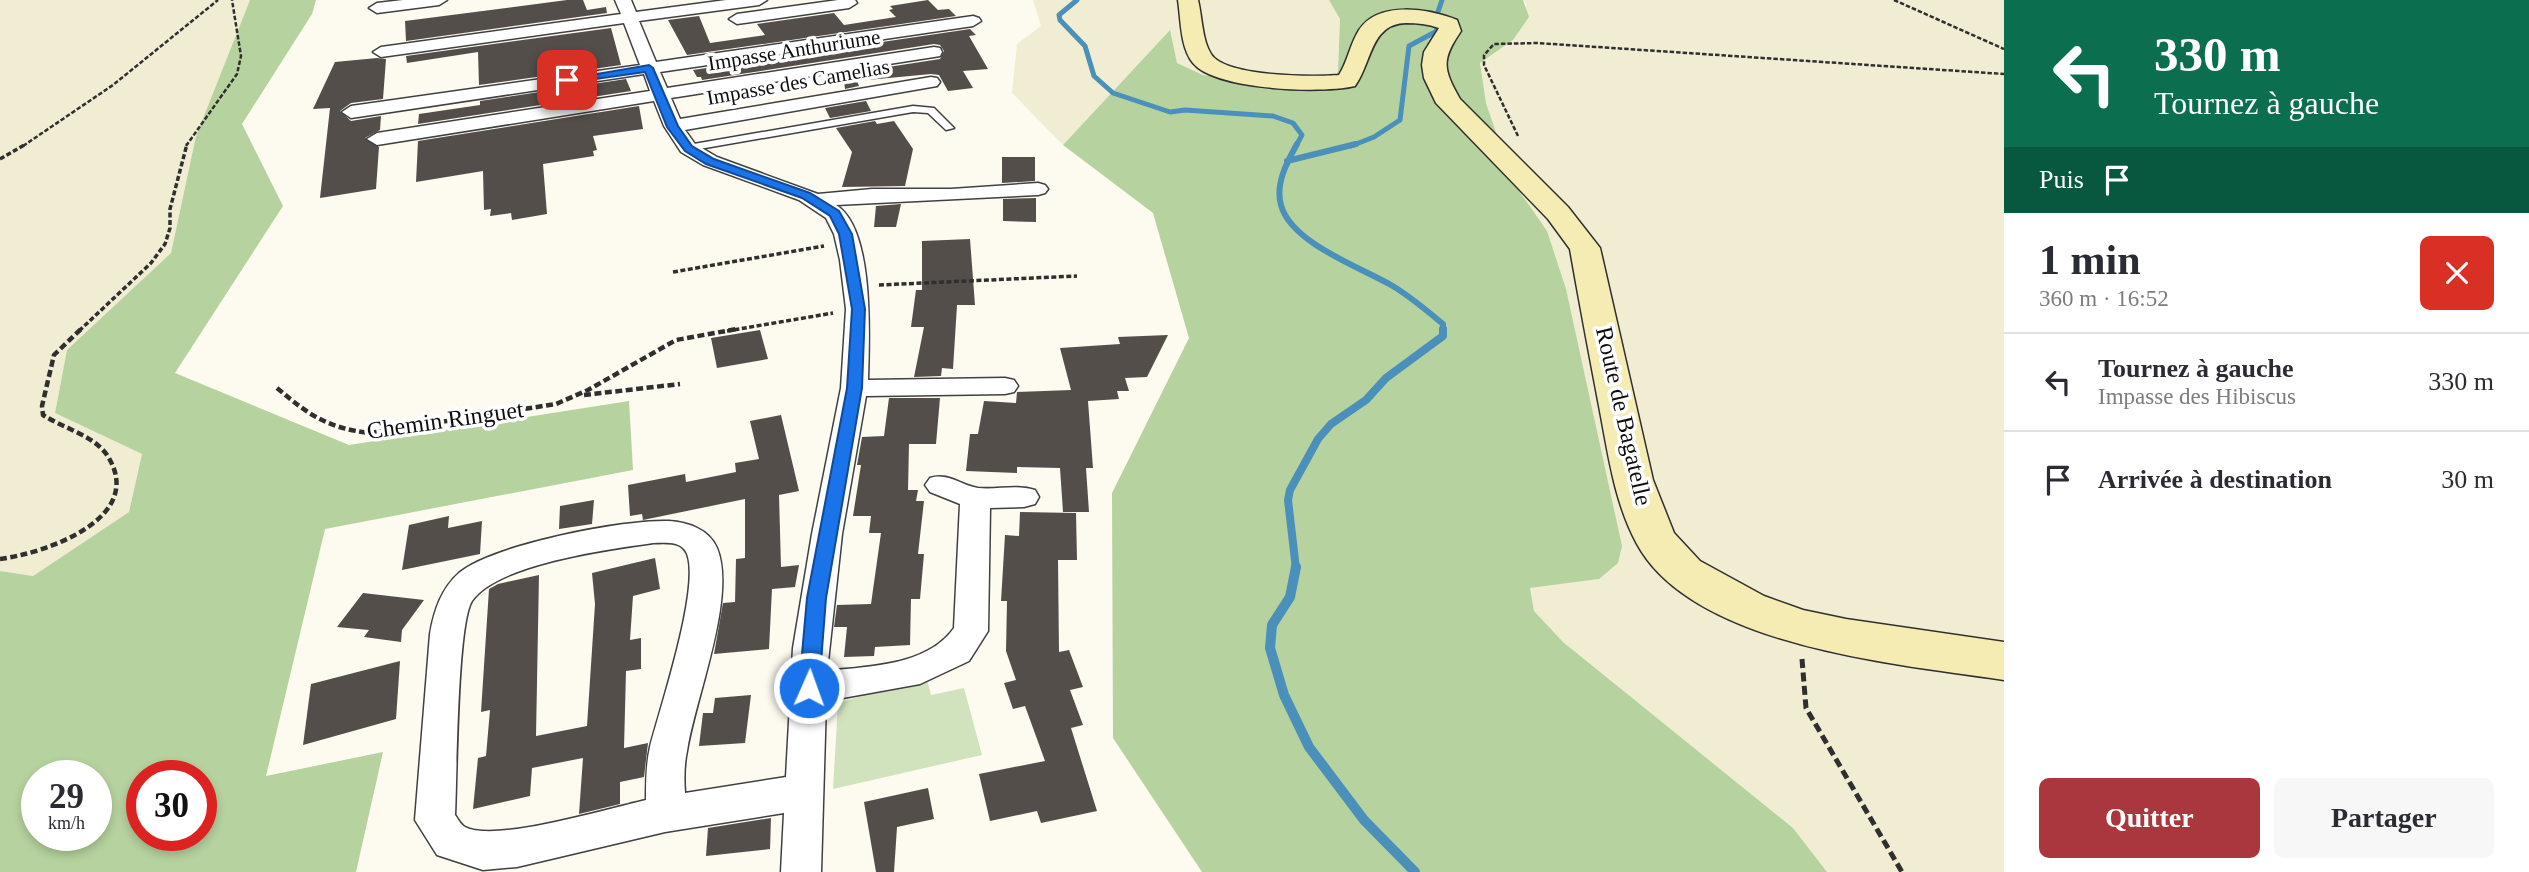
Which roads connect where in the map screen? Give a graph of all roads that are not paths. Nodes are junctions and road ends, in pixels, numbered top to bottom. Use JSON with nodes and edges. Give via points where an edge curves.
{"nodes":[{"id":1,"x":439,"y":0,"type":"edge"},
{"id":2,"x":760,"y":0,"type":"edge"},
{"id":3,"x":1188,"y":0,"type":"edge"},
{"id":4,"x":849,"y":4,"type":"dead end"},
{"id":5,"x":377,"y":8,"type":"dead end"},
{"id":6,"x":632,"y":18,"type":"edge"},
{"id":7,"x":973,"y":21,"type":"dead end"},
{"id":8,"x":476,"y":23,"type":"dead end"},
{"id":9,"x":381,"y":52,"type":"dead end"},
{"id":10,"x":934,"y":52,"type":"dead end"},
{"id":11,"x":649,"y":68,"type":"junction"},
{"id":12,"x":931,"y":82,"type":"dead end"},
{"id":13,"x":660,"y":94,"type":"junction"},
{"id":14,"x":351,"y":112,"type":"dead end"},
{"id":15,"x":949,"y":128,"type":"dead end"},
{"id":16,"x":681,"y":137,"type":"junction"},
{"id":17,"x":377,"y":139,"type":"dead end"},
{"id":18,"x":1038,"y":189,"type":"dead end"},
{"id":19,"x":815,"y":201,"type":"junction"},
{"id":20,"x":1005,"y":386,"type":"dead end"},
{"id":21,"x":854,"y":388,"type":"junction"},
{"id":22,"x":940,"y":485,"type":"dead end"},
{"id":23,"x":1024,"y":496,"type":"dead end"},
{"id":24,"x":975,"y":498,"type":"junction"},
{"id":25,"x":2004,"y":661,"type":"edge"},
{"id":26,"x":809,"y":688,"type":"junction"},
{"id":27,"x":804,"y":792,"type":"junction"},
{"id":28,"x":665,"y":814,"type":"junction"},
{"id":29,"x":801,"y":872,"type":"edge"}],
"edges":[{"from":1,"to":5,"type":"street"},
{"from":2,"to":6,"type":"street"},
{"from":3,"to":25,"type":"main road","name":"Route de Bagatelle","via":[[1205,62],[1227,72],[1312,84],[1346,81],[1370,29],[1382,21],[1396,17],[1449,25],[1450,32],[1435,52],[1434,65],[1449,103],[1558,213],[1585,248],[1633,480],[1656,540],[1684,573],[1748,608],[1799,627]]},
{"from":4,"to":6,"type":"street"},
{"from":6,"to":8,"type":"street"},
{"from":6,"to":9,"type":"street"},
{"from":6,"to":11,"type":"street"},
{"from":7,"to":11,"type":"street"},
{"from":10,"to":13,"type":"street","name":"Impasse Anthuriume"},
{"from":11,"to":13,"type":"street"},
{"from":11,"to":14,"type":"street"},
{"from":12,"to":16,"type":"street","name":"Impasse des Camelias"},
{"from":13,"to":16,"type":"street"},
{"from":13,"to":17,"type":"street","name":"Impasse Anthuriume"},
{"from":15,"to":16,"type":"lane","via":[[932,110],[913,109]]},
{"from":16,"to":19,"type":"street","via":[[710,161]]},
{"from":18,"to":19,"type":"street"},
{"from":19,"to":21,"type":"street","via":[[835,214],[847,242],[857,298]]},
{"from":20,"to":21,"type":"street"},
{"from":21,"to":26,"type":"street","via":[[816,598]]},
{"from":22,"to":24,"type":"street"},
{"from":23,"to":24,"type":"street"},
{"from":24,"to":26,"type":"street","via":[[971,631],[957,651],[920,670]]},
{"from":26,"to":27,"type":"street"},
{"from":27,"to":28,"type":"street"},
{"from":27,"to":29,"type":"street"},
{"from":28,"to":28,"type":"street","via":[[667,754],[703,605],[706,561],[699,544],[685,535],[644,534],[535,555],[481,573],[451,607],[447,634],[435,820],[451,842],[483,851],[517,848]]}]}
